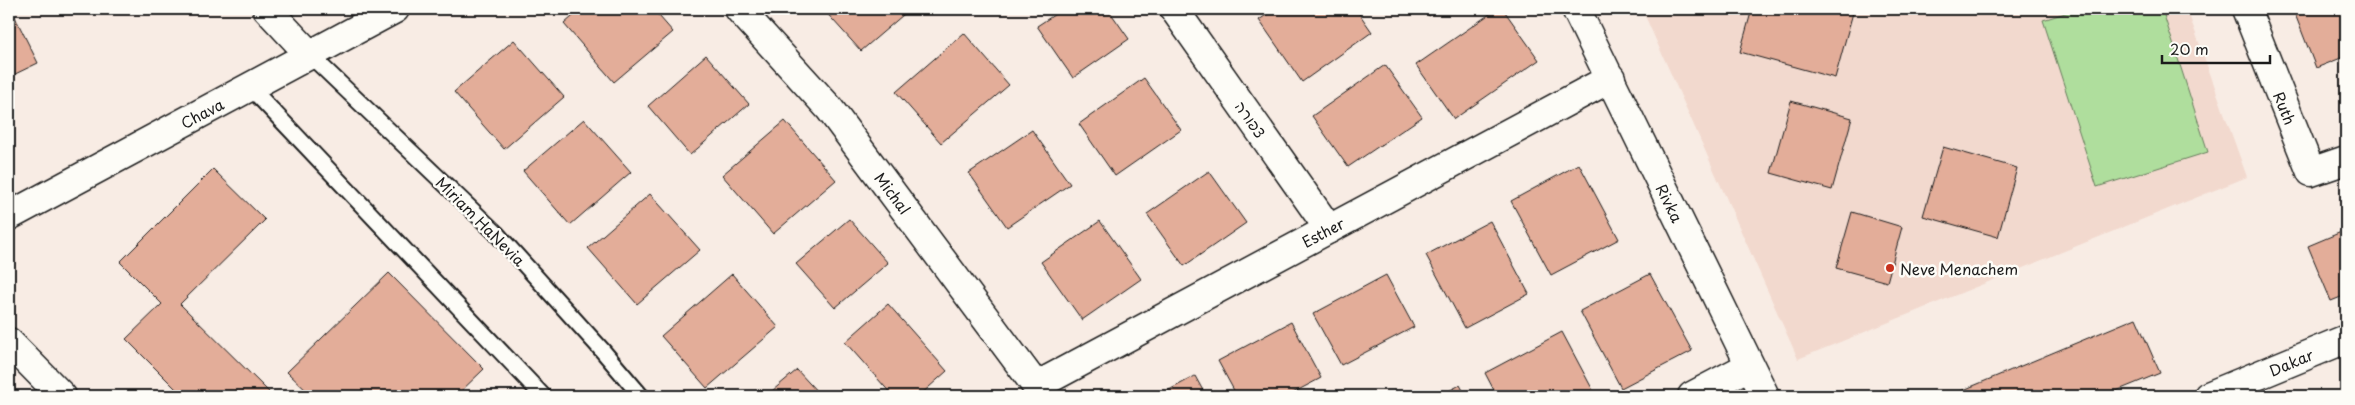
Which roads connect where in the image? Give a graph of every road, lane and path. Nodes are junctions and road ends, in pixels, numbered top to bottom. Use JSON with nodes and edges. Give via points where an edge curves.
{"nodes":[{"id":1,"x":267,"y":9,"type":"edge"},
{"id":2,"x":395,"y":9,"type":"edge"},
{"id":3,"x":739,"y":9,"type":"edge"},
{"id":4,"x":1174,"y":9,"type":"edge"},
{"id":5,"x":1576,"y":9,"type":"edge"},
{"id":6,"x":2246,"y":9,"type":"edge"},
{"id":7,"x":310,"y":55,"type":"junction"},
{"id":8,"x":1611,"y":78,"type":"junction"},
{"id":9,"x":250,"y":87,"type":"junction"},
{"id":10,"x":2346,"y":160,"type":"edge"},
{"id":11,"x":9,"y":216,"type":"edge"},
{"id":12,"x":1329,"y":229,"type":"junction"},
{"id":13,"x":2346,"y":339,"type":"edge"},
{"id":14,"x":9,"y":342,"type":"edge"},
{"id":15,"x":1749,"y":366,"type":"junction"},
{"id":16,"x":1036,"y":386,"type":"joint"},
{"id":17,"x":62,"y":396,"type":"edge"},
{"id":18,"x":542,"y":396,"type":"edge"},
{"id":19,"x":641,"y":396,"type":"edge"},
{"id":20,"x":1692,"y":396,"type":"edge"},
{"id":21,"x":1765,"y":396,"type":"edge"},
{"id":22,"x":2208,"y":396,"type":"edge"}],
"edges":[{"from":1,"to":7,"type":"street"},
{"from":2,"to":7,"type":"street","name":"Chava"},
{"from":3,"to":16,"type":"street","name":"Michal","via":[[829,108]]},
{"from":4,"to":12,"type":"street","name":"צפורה"},
{"from":5,"to":8,"type":"street","name":"Rivka"},
{"from":6,"to":10,"type":"street","name":"Ruth","via":[[2311,172]]},
{"from":7,"to":9,"type":"street","name":"Chava"},
{"from":7,"to":19,"type":"lane","name":"Miriam HaNevia","via":[[496,233]]},
{"from":8,"to":12,"type":"street","name":"Esther"},
{"from":8,"to":15,"type":"street","name":"Rivka"},
{"from":9,"to":11,"type":"street","name":"Chava"},
{"from":9,"to":18,"type":"lane"},
{"from":12,"to":16,"type":"street","name":"Esther"},
{"from":13,"to":22,"type":"street","name":"Dakar"},
{"from":14,"to":17,"type":"street"},
{"from":15,"to":20,"type":"street"},
{"from":15,"to":21,"type":"street","name":"Rivka"}]}
